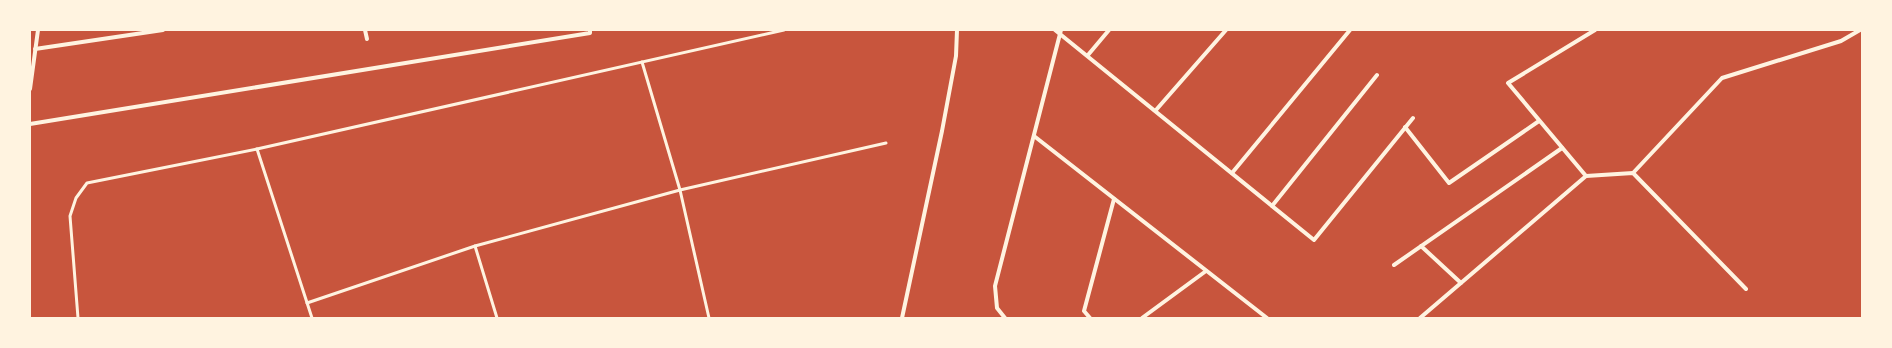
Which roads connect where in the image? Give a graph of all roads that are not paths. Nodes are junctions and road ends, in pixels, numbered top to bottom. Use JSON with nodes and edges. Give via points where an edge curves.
{"nodes":[{"id":1,"x":38,"y":30,"type":"edge"},
{"id":2,"x":163,"y":30,"type":"edge"},
{"id":3,"x":365,"y":30,"type":"edge"},
{"id":4,"x":590,"y":30,"type":"edge"},
{"id":5,"x":784,"y":30,"type":"edge"},
{"id":6,"x":957,"y":30,"type":"edge"},
{"id":7,"x":1055,"y":30,"type":"edge"},
{"id":8,"x":1109,"y":30,"type":"edge"},
{"id":9,"x":1226,"y":30,"type":"edge"},
{"id":10,"x":1350,"y":30,"type":"edge"},
{"id":11,"x":1595,"y":30,"type":"edge"},
{"id":12,"x":1860,"y":30,"type":"edge"},
{"id":13,"x":1061,"y":32,"type":"edge"},
{"id":14,"x":367,"y":39,"type":"dead end"},
{"id":15,"x":35,"y":49,"type":"junction"},
{"id":16,"x":1088,"y":55,"type":"junction"},
{"id":17,"x":642,"y":62,"type":"junction"},
{"id":18,"x":1377,"y":74,"type":"dead end"},
{"id":19,"x":30,"y":89,"type":"edge"},
{"id":20,"x":1156,"y":110,"type":"junction"},
{"id":21,"x":1413,"y":118,"type":"dead end"},
{"id":22,"x":1539,"y":121,"type":"junction"},
{"id":23,"x":30,"y":124,"type":"edge"},
{"id":24,"x":1405,"y":127,"type":"junction"},
{"id":25,"x":1034,"y":136,"type":"junction"},
{"id":26,"x":886,"y":143,"type":"dead end"},
{"id":27,"x":1562,"y":148,"type":"junction"},
{"id":28,"x":257,"y":150,"type":"junction"},
{"id":29,"x":1232,"y":173,"type":"junction"},
{"id":30,"x":1633,"y":173,"type":"junction"},
{"id":31,"x":1586,"y":176,"type":"junction"},
{"id":32,"x":680,"y":190,"type":"junction"},
{"id":33,"x":1114,"y":199,"type":"junction"},
{"id":34,"x":1272,"y":206,"type":"junction"},
{"id":35,"x":475,"y":246,"type":"junction"},
{"id":36,"x":1421,"y":246,"type":"junction"},
{"id":37,"x":1394,"y":265,"type":"dead end"},
{"id":38,"x":1206,"y":271,"type":"junction"},
{"id":39,"x":1461,"y":283,"type":"junction"},
{"id":40,"x":1746,"y":289,"type":"dead end"},
{"id":41,"x":307,"y":303,"type":"junction"},
{"id":42,"x":78,"y":318,"type":"edge"},
{"id":43,"x":312,"y":318,"type":"edge"},
{"id":44,"x":497,"y":318,"type":"edge"},
{"id":45,"x":709,"y":318,"type":"edge"},
{"id":46,"x":902,"y":318,"type":"edge"},
{"id":47,"x":1005,"y":318,"type":"edge"},
{"id":48,"x":1090,"y":318,"type":"edge"},
{"id":49,"x":1142,"y":318,"type":"edge"},
{"id":50,"x":1267,"y":318,"type":"edge"},
{"id":51,"x":1420,"y":318,"type":"edge"}],
"edges":[{"from":1,"to":15,"type":"street"},
{"from":2,"to":15,"type":"street"},
{"from":3,"to":14,"type":"street"},
{"from":4,"to":23,"type":"street","via":[[590,33]]},
{"from":5,"to":17,"type":"lane"},
{"from":6,"to":46,"type":"street","via":[[956,56],[942,131]]},
{"from":7,"to":13,"type":"street"},
{"from":8,"to":16,"type":"street"},
{"from":9,"to":20,"type":"street"},
{"from":10,"to":29,"type":"street"},
{"from":11,"to":22,"type":"street","via":[[1508,83]]},
{"from":12,"to":30,"type":"street","via":[[1840,41],[1722,78]]},
{"from":13,"to":16,"type":"street"},
{"from":13,"to":25,"type":"street"},
{"from":15,"to":19,"type":"street"},
{"from":16,"to":20,"type":"street"},
{"from":17,"to":28,"type":"lane"},
{"from":17,"to":32,"type":"lane"},
{"from":18,"to":34,"type":"street"},
{"from":20,"to":29,"type":"street"},
{"from":21,"to":24,"type":"street"},
{"from":22,"to":24,"type":"street","via":[[1449,182]]},
{"from":22,"to":27,"type":"street"},
{"from":24,"to":34,"type":"street","via":[[1314,240]]},
{"from":25,"to":33,"type":"street"},
{"from":25,"to":47,"type":"street","via":[[995,286],[997,308]]},
{"from":26,"to":32,"type":"lane"},
{"from":27,"to":31,"type":"street"},
{"from":27,"to":36,"type":"street"},
{"from":28,"to":41,"type":"lane"},
{"from":28,"to":42,"type":"lane","via":[[87,183],[76,198],[70,216]]},
{"from":29,"to":34,"type":"street"},
{"from":30,"to":31,"type":"street"},
{"from":30,"to":40,"type":"street"},
{"from":31,"to":39,"type":"street"},
{"from":32,"to":35,"type":"lane"},
{"from":32,"to":45,"type":"lane"},
{"from":33,"to":38,"type":"street"},
{"from":33,"to":48,"type":"street","via":[[1084,312]]},
{"from":35,"to":41,"type":"lane"},
{"from":35,"to":44,"type":"lane"},
{"from":36,"to":37,"type":"street"},
{"from":36,"to":39,"type":"street"},
{"from":38,"to":49,"type":"street"},
{"from":38,"to":50,"type":"street"},
{"from":39,"to":51,"type":"street"},
{"from":41,"to":43,"type":"lane"}]}
